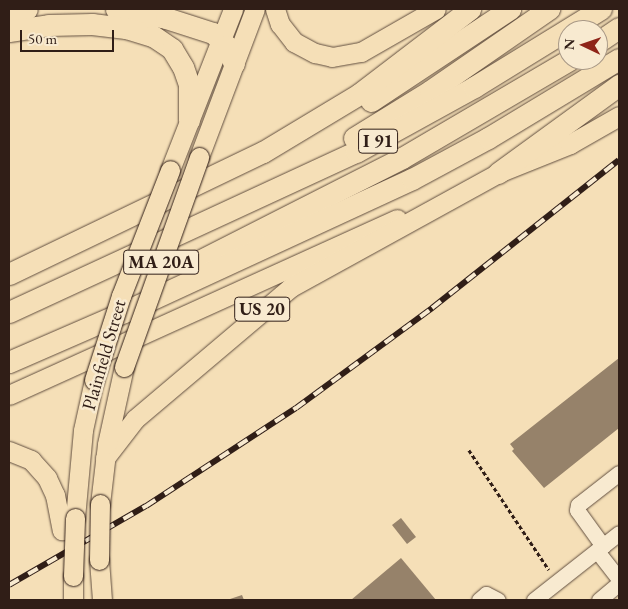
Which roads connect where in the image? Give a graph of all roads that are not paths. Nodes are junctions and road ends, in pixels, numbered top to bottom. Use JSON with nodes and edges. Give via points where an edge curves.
{"nodes":[{"id":1,"x":27,"y":9,"type":"edge"},
{"id":2,"x":116,"y":9,"type":"edge"},
{"id":3,"x":233,"y":9,"type":"edge"},
{"id":4,"x":256,"y":9,"type":"edge"},
{"id":5,"x":275,"y":9,"type":"edge"},
{"id":6,"x":436,"y":9,"type":"edge"},
{"id":7,"x":470,"y":9,"type":"edge"},
{"id":8,"x":510,"y":9,"type":"edge"},
{"id":9,"x":549,"y":9,"type":"edge"},
{"id":10,"x":601,"y":9,"type":"edge"},
{"id":11,"x":9,"y":12,"type":"edge"},
{"id":12,"x":619,"y":28,"type":"edge"},
{"id":13,"x":9,"y":31,"type":"edge"},
{"id":14,"x":608,"y":35,"type":"edge"},
{"id":15,"x":221,"y":38,"type":"junction"},
{"id":16,"x":619,"y":60,"type":"edge"},
{"id":17,"x":234,"y":64,"type":"junction"},
{"id":18,"x":558,"y":66,"type":"edge"},
{"id":19,"x":619,"y":85,"type":"edge"},
{"id":20,"x":619,"y":116,"type":"edge"},
{"id":21,"x":189,"y":120,"type":"junction"},
{"id":22,"x":252,"y":158,"type":"junction"},
{"id":23,"x":498,"y":172,"type":"junction"},
{"id":24,"x":449,"y":198,"type":"junction"},
{"id":25,"x":230,"y":211,"type":"junction"},
{"id":26,"x":93,"y":236,"type":"junction"},
{"id":27,"x":9,"y":258,"type":"edge"},
{"id":28,"x":9,"y":274,"type":"edge"},
{"id":29,"x":9,"y":312,"type":"edge"},
{"id":30,"x":9,"y":347,"type":"edge"},
{"id":31,"x":9,"y":362,"type":"edge"},
{"id":32,"x":9,"y":395,"type":"edge"},
{"id":33,"x":9,"y":451,"type":"edge"},
{"id":34,"x":105,"y":458,"type":"junction"},
{"id":35,"x":619,"y":473,"type":"edge"},
{"id":36,"x":68,"y":524,"type":"junction"},
{"id":37,"x":619,"y":534,"type":"edge"},
{"id":38,"x":600,"y":548,"type":"junction"},
{"id":39,"x":619,"y":579,"type":"edge"},
{"id":40,"x":619,"y":583,"type":"edge"},
{"id":41,"x":554,"y":590,"type":"edge"},
{"id":42,"x":73,"y":600,"type":"edge"},
{"id":43,"x":102,"y":600,"type":"edge"},
{"id":44,"x":479,"y":600,"type":"edge"},
{"id":45,"x":498,"y":600,"type":"edge"},
{"id":46,"x":534,"y":600,"type":"edge"},
{"id":47,"x":600,"y":600,"type":"edge"}],
"edges":[{"from":1,"to":11,"type":"highway"},
{"from":2,"to":15,"type":"highway","via":[[181,22]]},
{"from":3,"to":15,"type":"main road","name":"Plainfield Street"},
{"from":4,"to":17,"type":"main road","name":"Plainfield Street","number":"MA 20A"},
{"from":5,"to":6,"type":"main road","via":[[280,24],[294,42],[315,54],[332,57],[361,52]]},
{"from":7,"to":22,"type":"highway","via":[[359,94]]},
{"from":8,"to":22,"type":"highway","via":[[378,97]]},
{"from":9,"to":25,"type":"highway","via":[[392,116]]},
{"from":10,"to":25,"type":"highway","number":"I 91","via":[[393,133]]},
{"from":12,"to":14,"type":"highway"},
{"from":13,"to":21,"type":"highway","via":[[49,25],[92,24],[126,28],[153,36],[172,49],[183,67],[189,84]]},
{"from":15,"to":17,"type":"highway"},
{"from":15,"to":21,"type":"main road","name":"Plainfield Street"},
{"from":16,"to":31,"type":"highway","via":[[412,179]]},
{"from":17,"to":34,"type":"main road","name":"Plainfield Street","number":"MA 20A","bridge":true,"via":[[124,367]]},
{"from":18,"to":30,"type":"highway","number":"I 91","via":[[442,136],[314,205],[127,296]]},
{"from":19,"to":23,"type":"highway","number":"US 20"},
{"from":20,"to":23,"type":"main road","via":[[570,144]]},
{"from":21,"to":36,"type":"main road","name":"Plainfield Street","bridge":true,"via":[[121,296],[94,380]]},
{"from":22,"to":26,"type":"highway"},
{"from":23,"to":24,"type":"main road","number":"US 20"},
{"from":24,"to":32,"type":"main road","via":[[333,245]]},
{"from":24,"to":34,"type":"main road","number":"US 20","via":[[397,230],[321,268],[283,293],[135,419]]},
{"from":25,"to":29,"type":"highway","number":"I 91"},
{"from":26,"to":27,"type":"highway"},
{"from":26,"to":28,"type":"highway"},
{"from":33,"to":36,"type":"main road","via":[[30,460],[47,478]]},
{"from":34,"to":43,"type":"main road","name":"Plainfield Street","bridge":true,"via":[[100,504]]},
{"from":35,"to":38,"type":"street","via":[[578,505],[577,510]]},
{"from":36,"to":42,"type":"main road","name":"Plainfield Street","bridge":true},
{"from":37,"to":38,"type":"street"},
{"from":38,"to":39,"type":"street"},
{"from":38,"to":41,"type":"street"},
{"from":40,"to":47,"type":"street"},
{"from":41,"to":46,"type":"street"},
{"from":44,"to":45,"type":"street","via":[[486,594]]}]}
